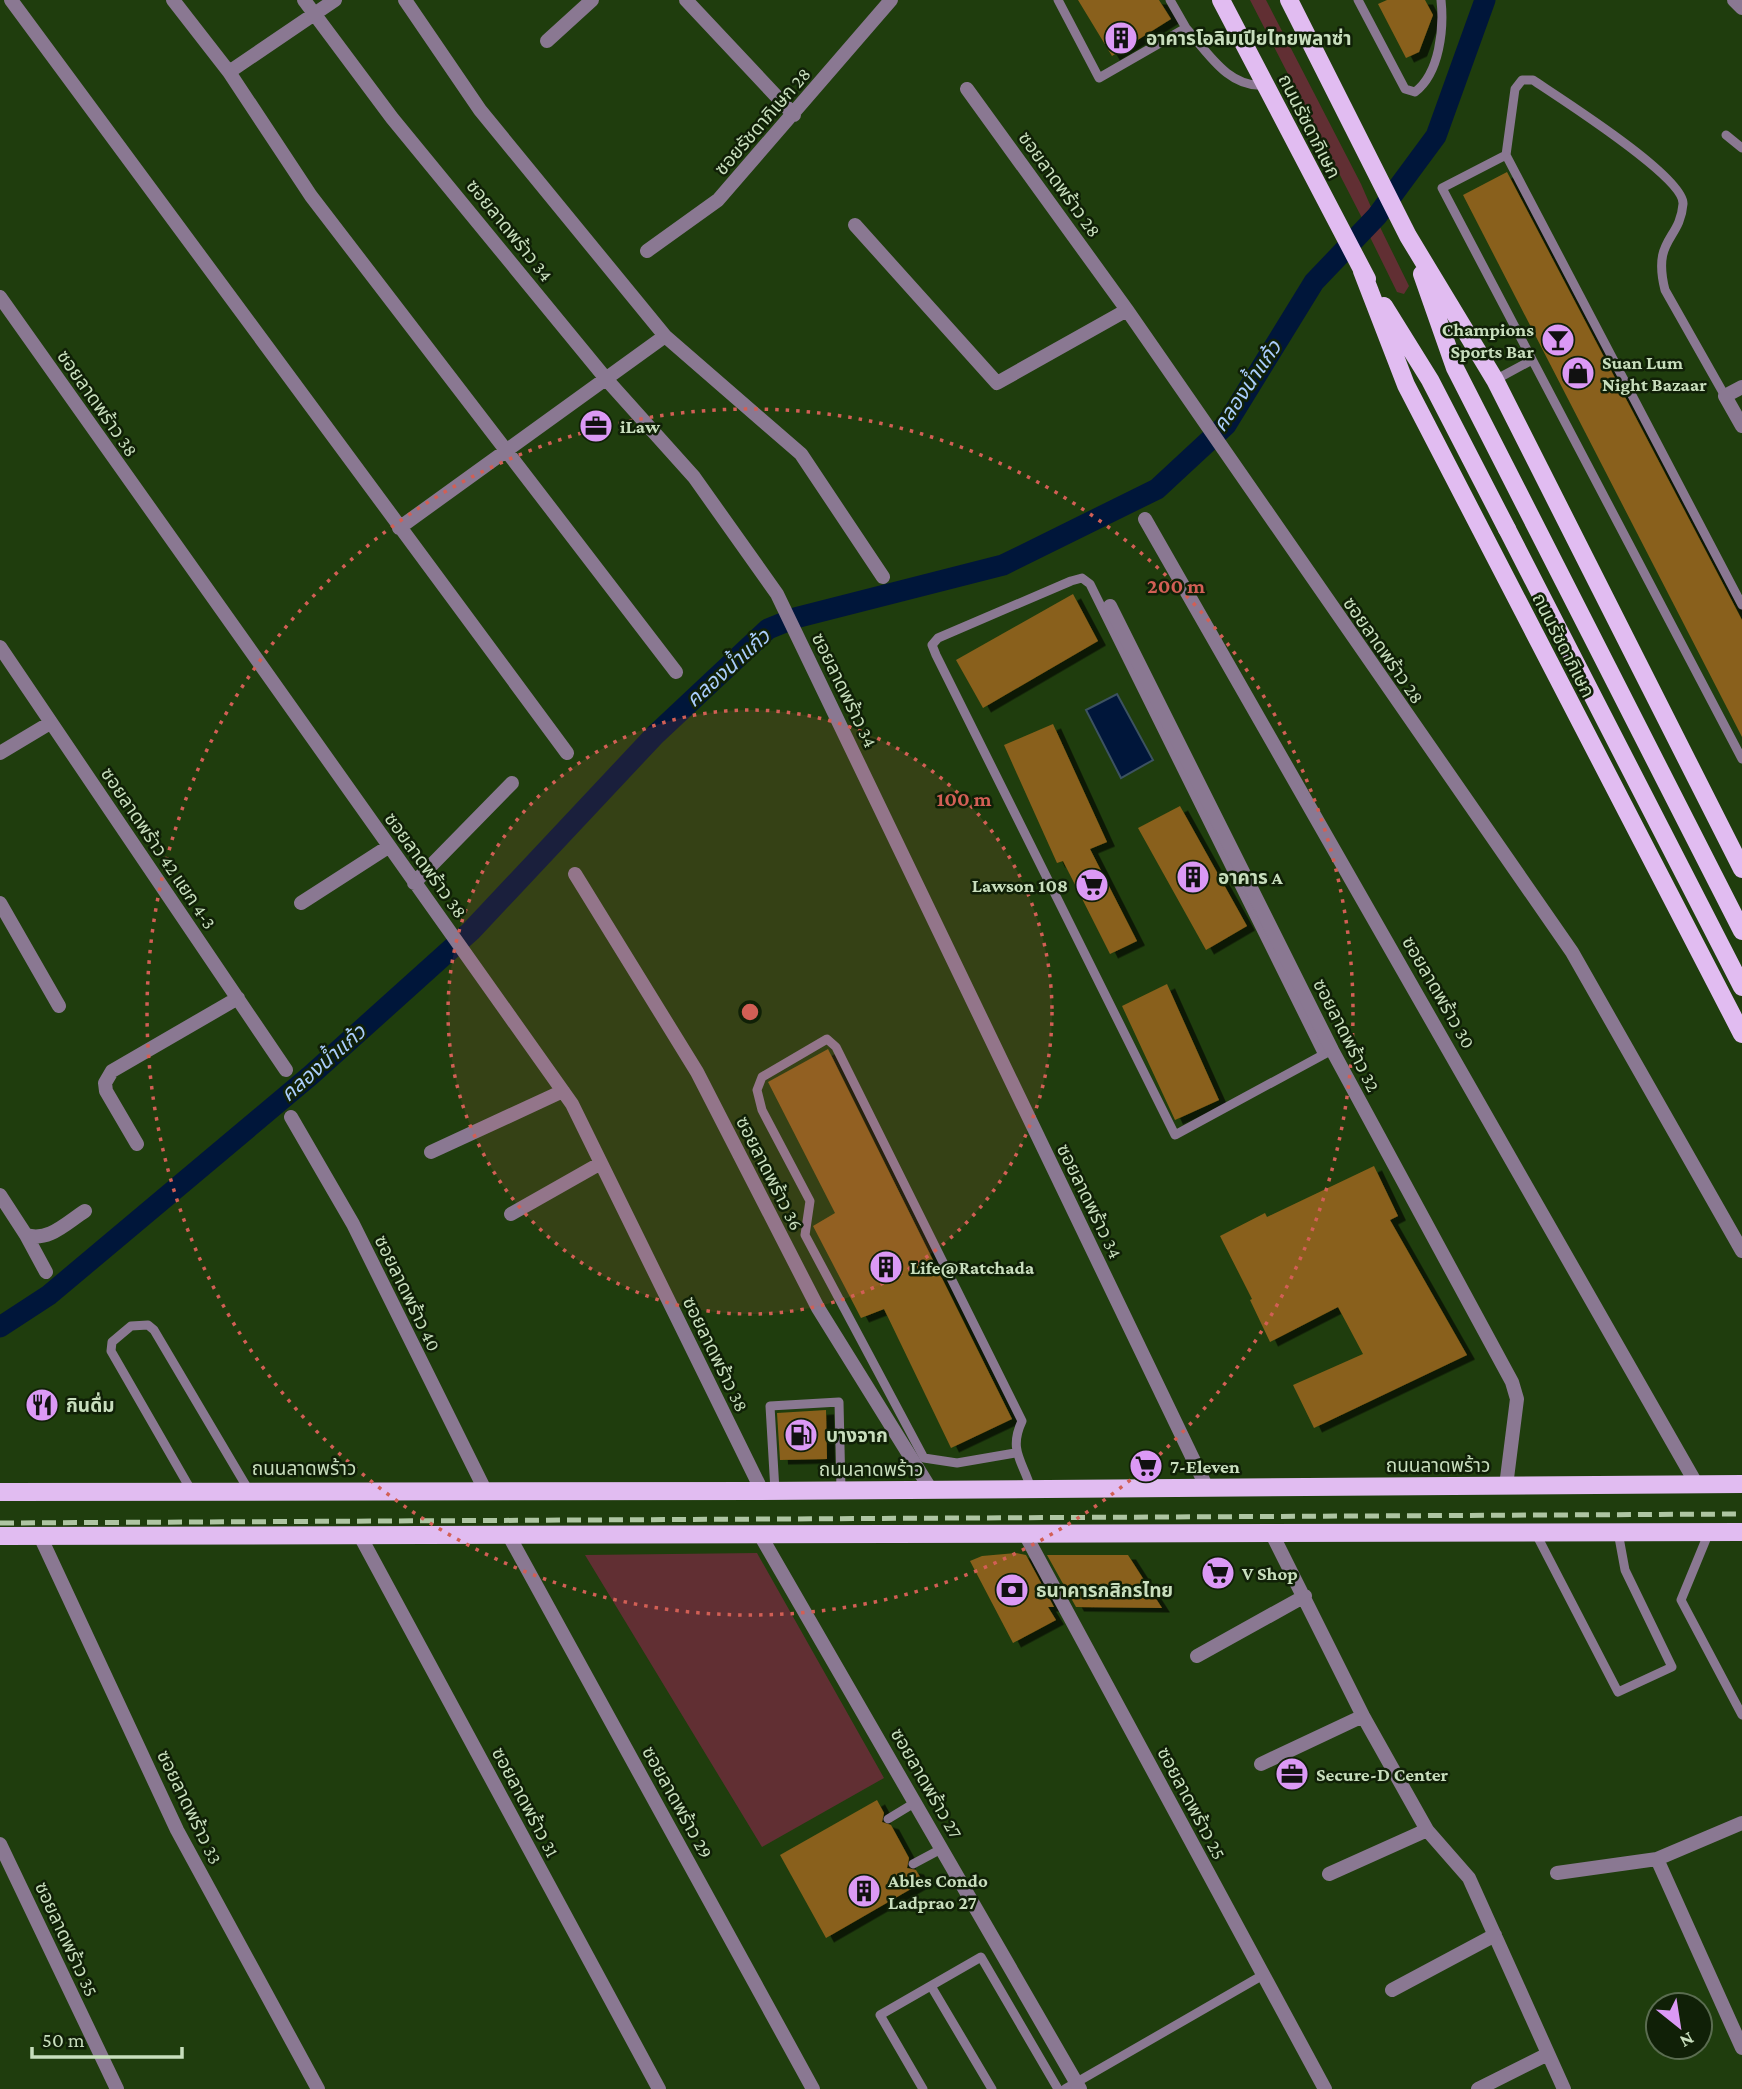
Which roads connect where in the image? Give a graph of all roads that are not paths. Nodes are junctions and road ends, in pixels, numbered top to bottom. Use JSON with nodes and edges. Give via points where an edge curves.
{"nodes":[{"id":1,"x":11,"y":0,"type":"edge"},
{"id":2,"x":173,"y":0,"type":"edge"},
{"id":3,"x":304,"y":0,"type":"edge"},
{"id":4,"x":335,"y":0,"type":"edge"},
{"id":5,"x":405,"y":0,"type":"edge"},
{"id":6,"x":592,"y":0,"type":"edge"},
{"id":7,"x":686,"y":0,"type":"edge"},
{"id":8,"x":891,"y":0,"type":"edge"},
{"id":9,"x":1058,"y":0,"type":"edge"},
{"id":10,"x":1170,"y":0,"type":"edge"},
{"id":11,"x":1221,"y":0,"type":"edge"},
{"id":12,"x":1290,"y":0,"type":"edge"},
{"id":13,"x":1358,"y":0,"type":"edge"},
{"id":14,"x":1441,"y":0,"type":"edge"},
{"id":15,"x":1734,"y":0,"type":"edge"},
{"id":16,"x":1742,"y":8,"type":"edge"},
{"id":17,"x":314,"y":15,"type":"junction"},
{"id":18,"x":1186,"y":28,"type":"junction"},
{"id":19,"x":547,"y":41,"type":"dead end"},
{"id":20,"x":229,"y":72,"type":"junction"},
{"id":21,"x":1265,"y":85,"type":"junction"},
{"id":22,"x":967,"y":89,"type":"dead end"},
{"id":23,"x":794,"y":115,"type":"junction"},
{"id":24,"x":1726,"y":135,"type":"dead end"},
{"id":25,"x":1742,"y":148,"type":"edge"},
{"id":26,"x":1506,"y":155,"type":"junction"},
{"id":27,"x":855,"y":225,"type":"dead end"},
{"id":28,"x":1408,"y":236,"type":"junction"},
{"id":29,"x":647,"y":251,"type":"dead end"},
{"id":30,"x":1358,"y":263,"type":"junction"},
{"id":31,"x":0,"y":297,"type":"edge"},
{"id":32,"x":1127,"y":310,"type":"junction"},
{"id":33,"x":665,"y":336,"type":"junction"},
{"id":34,"x":1532,"y":360,"type":"junction"},
{"id":35,"x":607,"y":380,"type":"junction"},
{"id":36,"x":1494,"y":380,"type":"junction"},
{"id":37,"x":1742,"y":387,"type":"edge"},
{"id":38,"x":1725,"y":396,"type":"junction"},
{"id":39,"x":1742,"y":426,"type":"edge"},
{"id":40,"x":507,"y":452,"type":"junction"},
{"id":41,"x":1146,"y":519,"type":"dead end"},
{"id":42,"x":399,"y":528,"type":"junction"},
{"id":43,"x":883,"y":576,"type":"dead end"},
{"id":44,"x":1742,"y":605,"type":"edge"},
{"id":45,"x":1110,"y":606,"type":"dead end"},
{"id":46,"x":0,"y":647,"type":"edge"},
{"id":47,"x":676,"y":672,"type":"dead end"},
{"id":48,"x":50,"y":723,"type":"junction"},
{"id":49,"x":567,"y":752,"type":"dead end"},
{"id":50,"x":0,"y":753,"type":"edge"},
{"id":51,"x":1742,"y":759,"type":"edge"},
{"id":52,"x":512,"y":783,"type":"dead end"},
{"id":53,"x":388,"y":847,"type":"junction"},
{"id":54,"x":1742,"y":869,"type":"edge"},
{"id":55,"x":575,"y":874,"type":"dead end"},
{"id":56,"x":414,"y":883,"type":"junction"},
{"id":57,"x":0,"y":903,"type":"edge"},
{"id":58,"x":302,"y":904,"type":"dead end"},
{"id":59,"x":1742,"y":931,"type":"edge"},
{"id":60,"x":1711,"y":974,"type":"junction"},
{"id":61,"x":1742,"y":987,"type":"edge"},
{"id":62,"x":238,"y":998,"type":"junction"},
{"id":63,"x":59,"y":1006,"type":"dead end"},
{"id":64,"x":1742,"y":1034,"type":"edge"},
{"id":65,"x":1327,"y":1053,"type":"junction"},
{"id":66,"x":286,"y":1070,"type":"dead end"},
{"id":67,"x":563,"y":1091,"type":"junction"},
{"id":68,"x":291,"y":1117,"type":"dead end"},
{"id":69,"x":137,"y":1144,"type":"dead end"},
{"id":70,"x":431,"y":1152,"type":"dead end"},
{"id":71,"x":601,"y":1163,"type":"junction"},
{"id":72,"x":0,"y":1195,"type":"edge"},
{"id":73,"x":85,"y":1211,"type":"dead end"},
{"id":74,"x":511,"y":1214,"type":"dead end"},
{"id":75,"x":26,"y":1235,"type":"junction"},
{"id":76,"x":1742,"y":1251,"type":"edge"},
{"id":77,"x":47,"y":1272,"type":"dead end"},
{"id":78,"x":1015,"y":1453,"type":"junction"},
{"id":79,"x":1742,"y":1484,"type":"edge"},
{"id":80,"x":1697,"y":1485,"type":"junction"},
{"id":81,"x":1506,"y":1486,"type":"junction"},
{"id":82,"x":1207,"y":1488,"type":"junction"},
{"id":83,"x":248,"y":1489,"type":"junction"},
{"id":84,"x":1031,"y":1489,"type":"junction"},
{"id":85,"x":191,"y":1490,"type":"junction"},
{"id":86,"x":485,"y":1490,"type":"junction"},
{"id":87,"x":841,"y":1490,"type":"junction"},
{"id":88,"x":931,"y":1490,"type":"junction"},
{"id":89,"x":769,"y":1491,"type":"junction"},
{"id":90,"x":0,"y":1492,"type":"edge"},
{"id":91,"x":1535,"y":1532,"type":"junction"},
{"id":92,"x":1618,"y":1532,"type":"junction"},
{"id":93,"x":1709,"y":1532,"type":"junction"},
{"id":94,"x":1742,"y":1532,"type":"edge"},
{"id":95,"x":759,"y":1533,"type":"junction"},
{"id":96,"x":359,"y":1534,"type":"junction"},
{"id":97,"x":508,"y":1534,"type":"junction"},
{"id":98,"x":1025,"y":1534,"type":"junction"},
{"id":99,"x":1272,"y":1534,"type":"junction"},
{"id":100,"x":0,"y":1536,"type":"edge"},
{"id":101,"x":40,"y":1536,"type":"junction"},
{"id":102,"x":1305,"y":1596,"type":"junction"},
{"id":103,"x":1197,"y":1656,"type":"dead end"},
{"id":104,"x":1742,"y":1715,"type":"edge"},
{"id":105,"x":1363,"y":1716,"type":"junction"},
{"id":106,"x":1261,"y":1764,"type":"dead end"},
{"id":107,"x":916,"y":1802,"type":"junction"},
{"id":108,"x":888,"y":1819,"type":"dead end"},
{"id":109,"x":1742,"y":1823,"type":"edge"},
{"id":110,"x":1427,"y":1830,"type":"junction"},
{"id":111,"x":0,"y":1844,"type":"edge"},
{"id":112,"x":943,"y":1848,"type":"junction"},
{"id":113,"x":1657,"y":1859,"type":"junction"},
{"id":114,"x":913,"y":1864,"type":"dead end"},
{"id":115,"x":1557,"y":1873,"type":"dead end"},
{"id":116,"x":1329,"y":1874,"type":"dead end"},
{"id":117,"x":1495,"y":1935,"type":"junction"},
{"id":118,"x":1264,"y":1976,"type":"junction"},
{"id":119,"x":931,"y":1986,"type":"junction"},
{"id":120,"x":1392,"y":1990,"type":"dead end"},
{"id":121,"x":1742,"y":2048,"type":"edge"},
{"id":122,"x":1548,"y":2054,"type":"junction"},
{"id":123,"x":1074,"y":2087,"type":"edge"},
{"id":124,"x":117,"y":2089,"type":"edge"},
{"id":125,"x":318,"y":2089,"type":"edge"},
{"id":126,"x":659,"y":2089,"type":"edge"},
{"id":127,"x":813,"y":2089,"type":"edge"},
{"id":128,"x":923,"y":2089,"type":"edge"},
{"id":129,"x":992,"y":2089,"type":"edge"},
{"id":130,"x":1058,"y":2089,"type":"edge"},
{"id":131,"x":1325,"y":2089,"type":"edge"},
{"id":132,"x":1478,"y":2089,"type":"edge"},
{"id":133,"x":1564,"y":2089,"type":"edge"}],
"edges":[{"from":1,"to":42,"type":"street"},
{"from":2,"to":20,"type":"street"},
{"from":3,"to":17,"type":"street","name":"ซอยลาดพร้าว 34"},
{"from":4,"to":17,"type":"street"},
{"from":5,"to":33,"type":"street","via":[[480,110]]},
{"from":6,"to":19,"type":"street"},
{"from":7,"to":23,"type":"street"},
{"from":8,"to":23,"type":"street","name":"ซอยรัชดาภิเษก 28"},
{"from":9,"to":18,"type":"lane","via":[[1099,78]]},
{"from":10,"to":18,"type":"lane"},
{"from":11,"to":21,"type":"main road","name":"ถนนรัชดาภิเษก"},
{"from":12,"to":28,"type":"main road","name":"ถนนรัชดาภิเษก"},
{"from":13,"to":14,"type":"lane","via":[[1405,89],[1415,92],[1424,85],[1437,52],[1443,22]]},
{"from":15,"to":16,"type":"street"},
{"from":17,"to":20,"type":"street"},
{"from":17,"to":35,"type":"street","name":"ซอยลาดพร้าว 34","via":[[392,118]]},
{"from":18,"to":21,"type":"lane","via":[[1234,81]]},
{"from":20,"to":40,"type":"street","via":[[311,196]]},
{"from":21,"to":30,"type":"main road","name":"ถนนรัชดาภิเษก"},
{"from":22,"to":32,"type":"street","name":"ซอยลาดพร้าว 28"},
{"from":23,"to":29,"type":"street","name":"ซอยรัชดาภิเษก 28","via":[[718,200]]},
{"from":24,"to":25,"type":"lane"},
{"from":26,"to":34,"type":"lane","via":[[1442,190]]},
{"from":26,"to":38,"type":"lane","via":[[1515,89],[1522,80],[1533,80],[1637,153],[1680,190],[1684,201],[1661,253],[1660,271],[1665,289]]},
{"from":26,"to":44,"type":"lane"},
{"from":27,"to":32,"type":"street","via":[[997,383]]},
{"from":28,"to":36,"type":"main road","name":"ถนนรัชดาภิเษก"},
{"from":28,"to":59,"type":"main road","name":"ถนนรัชดาภิเษก","via":[[1455,368]]},
{"from":30,"to":60,"type":"main road","name":"ถนนรัชดาภิเษก","via":[[1406,385]]},
{"from":30,"to":61,"type":"main road","name":"ถนนรัชดาภิเษก","bridge":true,"via":[[1430,380]]},
{"from":31,"to":53,"type":"street","name":"ซอยลาดพร้าว 38"},
{"from":32,"to":76,"type":"street","name":"ซอยลาดพร้าว 28","via":[[1572,952]]},
{"from":33,"to":35,"type":"street"},
{"from":33,"to":43,"type":"street","via":[[801,454]]},
{"from":34,"to":36,"type":"lane"},
{"from":34,"to":51,"type":"lane"},
{"from":35,"to":40,"type":"street"},
{"from":35,"to":82,"type":"street","name":"ซอยลาดพร้าว 34","via":[[694,477],[777,594]]},
{"from":36,"to":54,"type":"main road","name":"ถนนรัชดาภิเษก"},
{"from":37,"to":38,"type":"street"},
{"from":38,"to":39,"type":"street"},
{"from":40,"to":42,"type":"street"},
{"from":40,"to":47,"type":"street"},
{"from":41,"to":80,"type":"street","name":"ซอยลาดพร้าว 30"},
{"from":42,"to":49,"type":"street"},
{"from":45,"to":65,"type":"street","name":"ซอยลาดพร้าว 32"},
{"from":46,"to":48,"type":"street","name":"ซอยลาดพร้าว 42 แยก 4-3"},
{"from":48,"to":50,"type":"street"},
{"from":48,"to":62,"type":"street","name":"ซอยลาดพร้าว 42 แยก 4-3"},
{"from":52,"to":56,"type":"street"},
{"from":53,"to":56,"type":"street","name":"ซอยลาดพร้าว 38"},
{"from":53,"to":58,"type":"street"},
{"from":55,"to":88,"type":"street","name":"ซอยลาดพร้าว 36","via":[[697,1072],[818,1308]]},
{"from":56,"to":67,"type":"street","name":"ซอยลาดพร้าว 38"},
{"from":57,"to":63,"type":"street"},
{"from":60,"to":61,"type":"main road"},
{"from":60,"to":64,"type":"main road","name":"ถนนรัชดาภิเษก"},
{"from":62,"to":66,"type":"street","name":"ซอยลาดพร้าว 42 แยก 4-3"},
{"from":62,"to":69,"type":"street","via":[[112,1071],[106,1091]]},
{"from":65,"to":65,"type":"lane","via":[[1175,1135],[936,655],[932,645],[938,638],[1071,581],[1082,578],[1090,584]]},
{"from":65,"to":81,"type":"street","name":"ซอยลาดพร้าว 32","via":[[1512,1382],[1517,1399]]},
{"from":67,"to":70,"type":"street"},
{"from":67,"to":71,"type":"street","name":"ซอยลาดพร้าว 38"},
{"from":68,"to":86,"type":"street","name":"ซอยลาดพร้าว 40","via":[[353,1224]]},
{"from":71,"to":74,"type":"street"},
{"from":71,"to":89,"type":"street","name":"ซอยลาดพร้าว 38"},
{"from":72,"to":75,"type":"street"},
{"from":73,"to":75,"type":"street","via":[[48,1235]]},
{"from":75,"to":77,"type":"street"},
{"from":78,"to":78,"type":"lane","via":[[957,1463],[924,1458],[806,1235],[810,1201],[762,1110],[757,1090],[762,1077],[827,1039],[836,1047],[1022,1422],[1015,1436]]},
{"from":78,"to":84,"type":"lane"},
{"from":79,"to":80,"type":"main road","name":"ถนนลาดพร้าว"},
{"from":80,"to":81,"type":"main road","name":"ถนนลาดพร้าว"},
{"from":81,"to":82,"type":"main road","name":"ถนนลาดพร้าว"},
{"from":82,"to":84,"type":"main road","name":"ถนนลาดพร้าว"},
{"from":83,"to":85,"type":"main road","name":"ถนนลาดพร้าว"},
{"from":83,"to":85,"type":"lane","via":[[155,1330],[148,1325],[131,1326],[112,1342],[111,1351]]},
{"from":83,"to":86,"type":"main road","name":"ถนนลาดพร้าว"},
{"from":84,"to":88,"type":"main road","name":"ถนนลาดพร้าว"},
{"from":85,"to":90,"type":"main road","name":"ถนนลาดพร้าว"},
{"from":86,"to":89,"type":"main road","name":"ถนนลาดพร้าว"},
{"from":87,"to":88,"type":"main road","name":"ถนนลาดพร้าว"},
{"from":87,"to":89,"type":"main road","name":"ถนนลาดพร้าว"},
{"from":87,"to":89,"type":"lane","via":[[839,1402],[770,1406]]},
{"from":91,"to":92,"type":"main road"},
{"from":91,"to":92,"type":"lane","via":[[1618,1692],[1672,1667],[1626,1570]]},
{"from":91,"to":99,"type":"main road"},
{"from":92,"to":93,"type":"main road"},
{"from":93,"to":94,"type":"main road"},
{"from":93,"to":104,"type":"lane","via":[[1681,1600]]},
{"from":95,"to":97,"type":"main road"},
{"from":95,"to":98,"type":"main road"},
{"from":95,"to":107,"type":"street","name":"ซอยลาดพร้าว 27"},
{"from":96,"to":97,"type":"main road"},
{"from":96,"to":101,"type":"main road"},
{"from":96,"to":126,"type":"street","name":"ซอยลาดพร้าว 31"},
{"from":97,"to":127,"type":"street","name":"ซอยลาดพร้าว 29"},
{"from":98,"to":99,"type":"main road"},
{"from":98,"to":118,"type":"street","name":"ซอยลาดพร้าว 25"},
{"from":99,"to":102,"type":"street"},
{"from":100,"to":101,"type":"main road"},
{"from":101,"to":125,"type":"street","name":"ซอยลาดพร้าว 33","via":[[177,1830]]},
{"from":102,"to":103,"type":"street"},
{"from":102,"to":105,"type":"street"},
{"from":105,"to":106,"type":"street"},
{"from":105,"to":110,"type":"street"},
{"from":107,"to":108,"type":"lane"},
{"from":107,"to":112,"type":"street","name":"ซอยลาดพร้าว 27"},
{"from":109,"to":113,"type":"street"},
{"from":110,"to":116,"type":"street"},
{"from":110,"to":117,"type":"street","via":[[1469,1878]]},
{"from":111,"to":124,"type":"street","name":"ซอยลาดพร้าว 35"},
{"from":112,"to":114,"type":"lane"},
{"from":112,"to":123,"type":"street","name":"ซอยลาดพร้าว 27"},
{"from":113,"to":115,"type":"street"},
{"from":113,"to":121,"type":"street"},
{"from":117,"to":120,"type":"street"},
{"from":117,"to":122,"type":"street"},
{"from":118,"to":123,"type":"lane"},
{"from":118,"to":131,"type":"street","name":"ซอยลาดพร้าว 25"},
{"from":119,"to":128,"type":"lane","via":[[880,2015]]},
{"from":119,"to":129,"type":"lane"},
{"from":119,"to":130,"type":"lane","via":[[981,1957]]},
{"from":122,"to":132,"type":"street"},
{"from":122,"to":133,"type":"street"}]}
